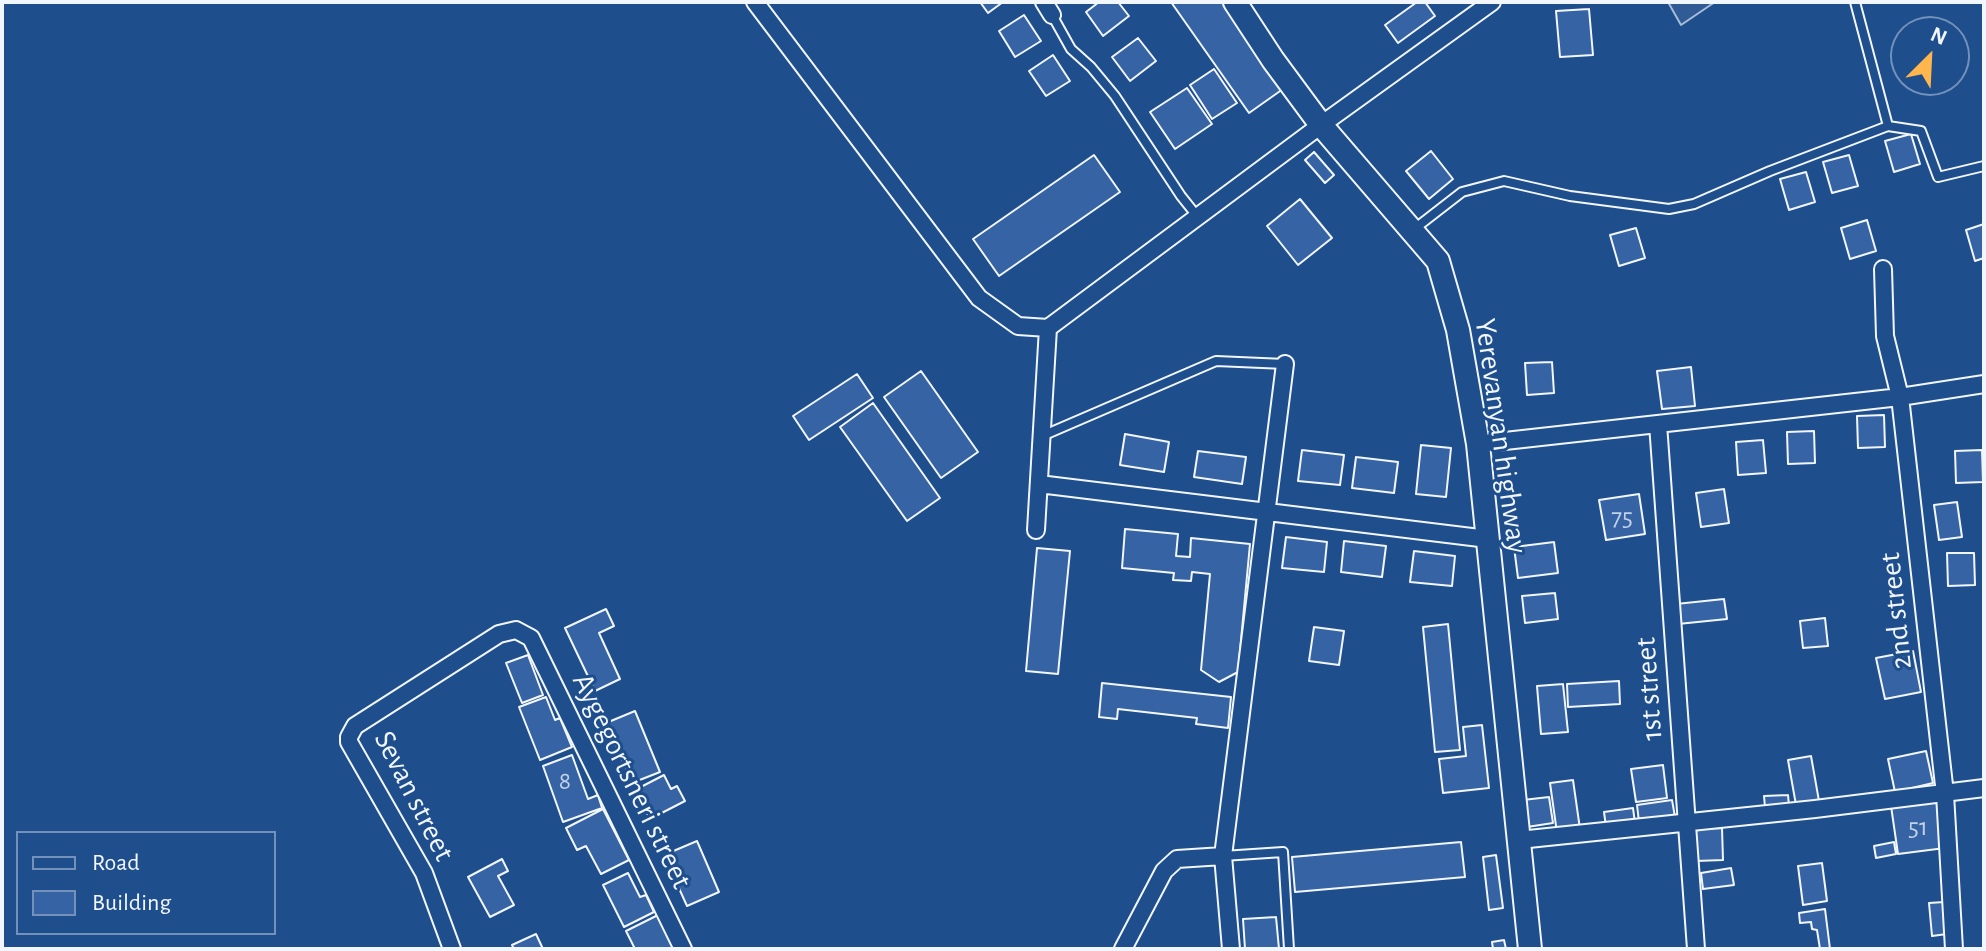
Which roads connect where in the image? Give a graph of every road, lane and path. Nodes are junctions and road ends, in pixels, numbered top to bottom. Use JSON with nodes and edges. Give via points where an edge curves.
{"nodes":[{"id":1,"x":755,"y":2,"type":"edge"},
{"id":2,"x":1235,"y":2,"type":"edge"},
{"id":3,"x":1492,"y":2,"type":"edge"},
{"id":4,"x":1855,"y":2,"type":"edge"},
{"id":5,"x":1048,"y":8,"type":"edge"},
{"id":6,"x":1321,"y":125,"type":"junction"},
{"id":7,"x":1888,"y":126,"type":"junction"},
{"id":8,"x":1984,"y":166,"type":"edge"},
{"id":9,"x":1197,"y":216,"type":"junction"},
{"id":10,"x":1412,"y":230,"type":"junction"},
{"id":11,"x":1883,"y":269,"type":"dead end"},
{"id":12,"x":1048,"y":328,"type":"junction"},
{"id":13,"x":1285,"y":364,"type":"joint"},
{"id":14,"x":1984,"y":384,"type":"edge"},
{"id":15,"x":1900,"y":397,"type":"junction"},
{"id":16,"x":1658,"y":424,"type":"junction"},
{"id":17,"x":1041,"y":436,"type":"junction"},
{"id":18,"x":1478,"y":444,"type":"junction"},
{"id":19,"x":1039,"y":484,"type":"junction"},
{"id":20,"x":1265,"y":511,"type":"junction"},
{"id":21,"x":1036,"y":530,"type":"dead end"},
{"id":22,"x":1488,"y":539,"type":"junction"},
{"id":23,"x":531,"y":638,"type":"joint"},
{"id":24,"x":1984,"y":788,"type":"edge"},
{"id":25,"x":1945,"y":794,"type":"junction"},
{"id":26,"x":1686,"y":822,"type":"junction"},
{"id":27,"x":1519,"y":840,"type":"junction"},
{"id":28,"x":1223,"y":856,"type":"junction"},
{"id":29,"x":452,"y":949,"type":"edge"},
{"id":30,"x":683,"y":949,"type":"edge"},
{"id":31,"x":1123,"y":949,"type":"edge"},
{"id":32,"x":1231,"y":949,"type":"edge"},
{"id":33,"x":1289,"y":949,"type":"edge"},
{"id":34,"x":1530,"y":949,"type":"edge"},
{"id":35,"x":1696,"y":949,"type":"edge"},
{"id":36,"x":1954,"y":949,"type":"edge"}],
"edges":[{"from":1,"to":12,"type":"street","via":[[979,298],[1018,326]]},
{"from":2,"to":6,"type":"main road","name":"Yerevanyan highway"},
{"from":3,"to":6,"type":"street"},
{"from":4,"to":7,"type":"lane"},
{"from":5,"to":9,"type":"lane","via":[[1071,49],[1115,96]]},
{"from":6,"to":9,"type":"street"},
{"from":6,"to":10,"type":"main road","name":"Yerevanyan highway"},
{"from":7,"to":8,"type":"lane","via":[[1921,131],[1938,177]]},
{"from":7,"to":10,"type":"lane","via":[[1694,204],[1669,209],[1504,181],[1462,192]]},
{"from":9,"to":12,"type":"street"},
{"from":10,"to":18,"type":"main road","name":"Yerevanyan highway","via":[[1438,261],[1458,330]]},
{"from":11,"to":15,"type":"street","name":"2nd street","via":[[1885,336]]},
{"from":12,"to":17,"type":"street"},
{"from":13,"to":17,"type":"lane","via":[[1216,361]]},
{"from":13,"to":20,"type":"street"},
{"from":14,"to":15,"type":"street"},
{"from":15,"to":16,"type":"street"},
{"from":15,"to":25,"type":"street","name":"2nd street"},
{"from":16,"to":18,"type":"street"},
{"from":16,"to":26,"type":"street","name":"1st street"},
{"from":17,"to":19,"type":"street"},
{"from":18,"to":22,"type":"main road","name":"Yerevanyan highway"},
{"from":19,"to":20,"type":"street"},
{"from":19,"to":21,"type":"street"},
{"from":20,"to":22,"type":"street"},
{"from":20,"to":28,"type":"street"},
{"from":22,"to":27,"type":"main road","name":"Yerevanyan highway"},
{"from":23,"to":29,"type":"street","name":"Sevan street","via":[[516,630],[499,634],[355,726],[349,737],[424,873]]},
{"from":23,"to":30,"type":"street","name":"Aygegortsneri street"},
{"from":24,"to":25,"type":"street"},
{"from":25,"to":26,"type":"street"},
{"from":25,"to":36,"type":"street","name":"2nd street"},
{"from":26,"to":27,"type":"street"},
{"from":26,"to":35,"type":"street","name":"1st street"},
{"from":27,"to":34,"type":"main road","name":"Yerevanyan highway"},
{"from":28,"to":31,"type":"street","via":[[1177,859],[1164,871]]},
{"from":28,"to":32,"type":"street"},
{"from":28,"to":33,"type":"lane","via":[[1283,852]]}]}
